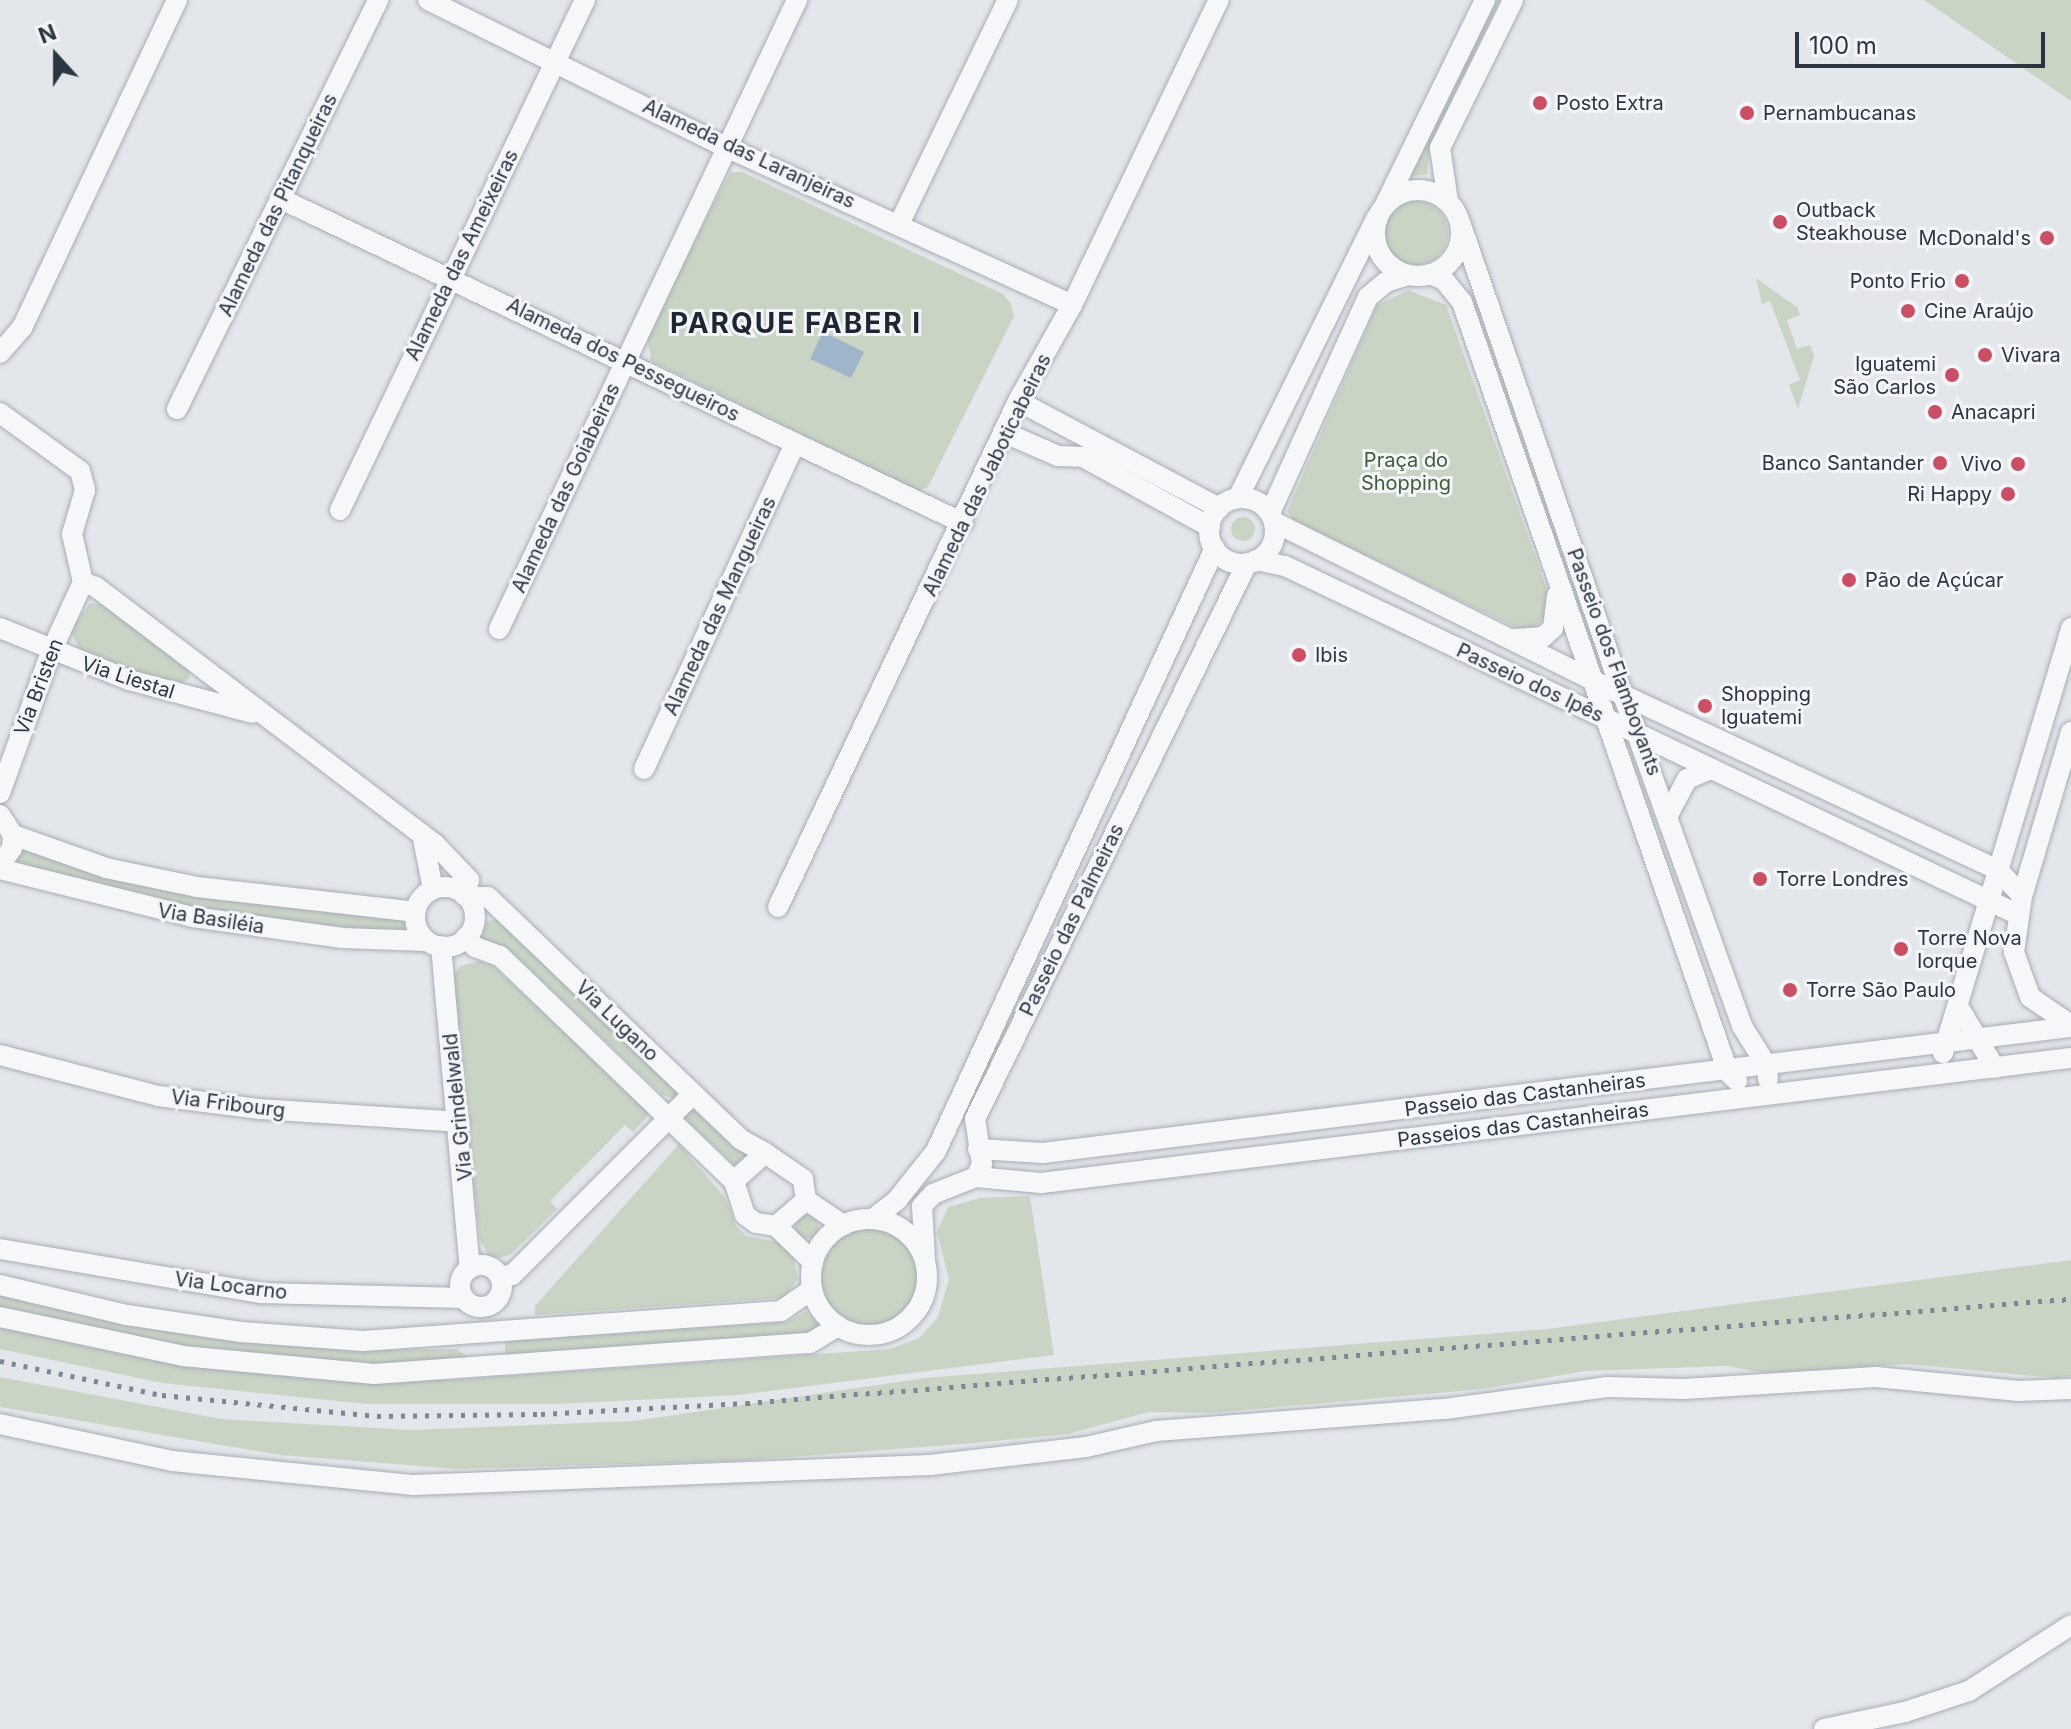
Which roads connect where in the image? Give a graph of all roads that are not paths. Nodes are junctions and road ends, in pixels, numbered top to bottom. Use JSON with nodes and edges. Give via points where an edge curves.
{"nodes":[{"id":1,"x":177,"y":0,"type":"edge"},
{"id":2,"x":378,"y":0,"type":"edge"},
{"id":3,"x":428,"y":0,"type":"edge"},
{"id":4,"x":585,"y":0,"type":"edge"},
{"id":5,"x":797,"y":0,"type":"edge"},
{"id":6,"x":1008,"y":0,"type":"edge"},
{"id":7,"x":1219,"y":0,"type":"edge"},
{"id":8,"x":1485,"y":0,"type":"edge"},
{"id":9,"x":1513,"y":0,"type":"edge"},
{"id":10,"x":555,"y":62,"type":"junction"},
{"id":11,"x":726,"y":147,"type":"junction"},
{"id":12,"x":281,"y":199,"type":"junction"},
{"id":13,"x":1448,"y":201,"type":"junction"},
{"id":14,"x":1381,"y":212,"type":"junction"},
{"id":15,"x":900,"y":222,"type":"junction"},
{"id":16,"x":1461,"y":225,"type":"junction"},
{"id":17,"x":1430,"y":274,"type":"junction"},
{"id":18,"x":1408,"y":275,"type":"junction"},
{"id":19,"x":451,"y":276,"type":"junction"},
{"id":20,"x":1072,"y":305,"type":"junction"},
{"id":21,"x":0,"y":353,"type":"edge"},
{"id":22,"x":626,"y":362,"type":"junction"},
{"id":23,"x":1018,"y":401,"type":"junction"},
{"id":24,"x":177,"y":409,"type":"dead end"},
{"id":25,"x":0,"y":413,"type":"edge"},
{"id":26,"x":1003,"y":432,"type":"junction"},
{"id":27,"x":795,"y":443,"type":"junction"},
{"id":28,"x":1088,"y":448,"type":"junction"},
{"id":29,"x":1238,"y":498,"type":"junction"},
{"id":30,"x":1219,"y":508,"type":"junction"},
{"id":31,"x":340,"y":510,"type":"dead end"},
{"id":32,"x":1272,"y":517,"type":"junction"},
{"id":33,"x":963,"y":523,"type":"junction"},
{"id":34,"x":1210,"y":527,"type":"junction"},
{"id":35,"x":1215,"y":548,"type":"junction"},
{"id":36,"x":1251,"y":562,"type":"junction"},
{"id":37,"x":1557,"y":579,"type":"junction"},
{"id":38,"x":83,"y":582,"type":"junction"},
{"id":39,"x":0,"y":628,"type":"edge"},
{"id":40,"x":2071,"y":628,"type":"edge"},
{"id":41,"x":499,"y":629,"type":"dead end"},
{"id":42,"x":1508,"y":638,"type":"junction"},
{"id":43,"x":1603,"y":638,"type":"junction"},
{"id":44,"x":1580,"y":645,"type":"junction"},
{"id":45,"x":51,"y":652,"type":"junction"},
{"id":46,"x":1549,"y":658,"type":"junction"},
{"id":47,"x":195,"y":662,"type":"junction"},
{"id":48,"x":1591,"y":679,"type":"junction"},
{"id":49,"x":1537,"y":686,"type":"junction"},
{"id":50,"x":1623,"y":695,"type":"junction"},
{"id":51,"x":185,"y":697,"type":"junction"},
{"id":52,"x":261,"y":715,"type":"junction"},
{"id":53,"x":1605,"y":719,"type":"junction"},
{"id":54,"x":1684,"y":723,"type":"junction"},
{"id":55,"x":2071,"y":732,"type":"edge"},
{"id":56,"x":1641,"y":736,"type":"junction"},
{"id":57,"x":1676,"y":752,"type":"junction"},
{"id":58,"x":1750,"y":754,"type":"junction"},
{"id":59,"x":644,"y":769,"type":"dead end"},
{"id":60,"x":1711,"y":769,"type":"junction"},
{"id":61,"x":1730,"y":778,"type":"junction"},
{"id":62,"x":1657,"y":780,"type":"junction"},
{"id":63,"x":0,"y":793,"type":"edge"},
{"id":64,"x":1633,"y":798,"type":"junction"},
{"id":65,"x":1669,"y":813,"type":"junction"},
{"id":66,"x":0,"y":815,"type":"edge"},
{"id":67,"x":1915,"y":831,"type":"junction"},
{"id":68,"x":422,"y":834,"type":"junction"},
{"id":69,"x":13,"y":835,"type":"junction"},
{"id":70,"x":1902,"y":859,"type":"junction"},
{"id":71,"x":0,"y":867,"type":"edge"},
{"id":72,"x":1998,"y":870,"type":"junction"},
{"id":73,"x":433,"y":889,"type":"junction"},
{"id":74,"x":466,"y":896,"type":"junction"},
{"id":75,"x":1990,"y":901,"type":"junction"},
{"id":76,"x":2021,"y":906,"type":"junction"},
{"id":77,"x":778,"y":907,"type":"dead end"},
{"id":78,"x":415,"y":912,"type":"junction"},
{"id":79,"x":466,"y":937,"type":"junction"},
{"id":80,"x":434,"y":944,"type":"junction"},
{"id":81,"x":1958,"y":1006,"type":"junction"},
{"id":82,"x":1742,"y":1026,"type":"junction"},
{"id":83,"x":2071,"y":1026,"type":"edge"},
{"id":84,"x":1714,"y":1033,"type":"junction"},
{"id":85,"x":2024,"y":1034,"type":"junction"},
{"id":86,"x":1978,"y":1040,"type":"junction"},
{"id":87,"x":1944,"y":1045,"type":"junction"},
{"id":88,"x":0,"y":1055,"type":"edge"},
{"id":89,"x":2071,"y":1058,"type":"edge"},
{"id":90,"x":2028,"y":1063,"type":"junction"},
{"id":91,"x":1767,"y":1066,"type":"junction"},
{"id":92,"x":1995,"y":1068,"type":"junction"},
{"id":93,"x":1720,"y":1072,"type":"junction"},
{"id":94,"x":1945,"y":1074,"type":"junction"},
{"id":95,"x":693,"y":1094,"type":"junction"},
{"id":96,"x":1768,"y":1095,"type":"junction"},
{"id":97,"x":1743,"y":1098,"type":"junction"},
{"id":98,"x":1713,"y":1102,"type":"junction"},
{"id":99,"x":670,"y":1116,"type":"junction"},
{"id":100,"x":460,"y":1122,"type":"junction"},
{"id":101,"x":976,"y":1142,"type":"junction"},
{"id":102,"x":936,"y":1151,"type":"junction"},
{"id":103,"x":765,"y":1153,"type":"junction"},
{"id":104,"x":1043,"y":1153,"type":"junction"},
{"id":105,"x":976,"y":1177,"type":"junction"},
{"id":106,"x":734,"y":1181,"type":"junction"},
{"id":107,"x":1041,"y":1183,"type":"junction"},
{"id":108,"x":806,"y":1200,"type":"junction"},
{"id":109,"x":873,"y":1219,"type":"junction"},
{"id":110,"x":843,"y":1225,"type":"junction"},
{"id":111,"x":776,"y":1226,"type":"junction"},
{"id":112,"x":0,"y":1249,"type":"edge"},
{"id":113,"x":925,"y":1259,"type":"junction"},
{"id":114,"x":813,"y":1262,"type":"junction"},
{"id":115,"x":470,"y":1269,"type":"junction"},
{"id":116,"x":501,"y":1276,"type":"junction"},
{"id":117,"x":0,"y":1285,"type":"edge"},
{"id":118,"x":812,"y":1289,"type":"junction"},
{"id":119,"x":464,"y":1298,"type":"junction"},
{"id":120,"x":0,"y":1317,"type":"edge"},
{"id":121,"x":838,"y":1326,"type":"junction"},
{"id":122,"x":489,"y":1334,"type":"junction"},
{"id":123,"x":489,"y":1368,"type":"junction"},
{"id":124,"x":2071,"y":1389,"type":"edge"},
{"id":125,"x":0,"y":1424,"type":"edge"},
{"id":126,"x":2071,"y":1625,"type":"edge"},
{"id":127,"x":1824,"y":1729,"type":"edge"}],
"edges":[{"from":1,"to":21,"type":"street","via":[[22,328]]},
{"from":2,"to":12,"type":"street","name":"Alameda das Pitanqueiras"},
{"from":3,"to":10,"type":"street","name":"Alameda das Laranjeiras"},
{"from":4,"to":10,"type":"street","name":"Alameda das Ameixeiras"},
{"from":5,"to":11,"type":"street","name":"Alameda das Goiabeiras"},
{"from":6,"to":15,"type":"street"},
{"from":7,"to":20,"type":"street","name":"Alameda das Jaboticabeiras"},
{"from":8,"to":14,"type":"street"},
{"from":9,"to":13,"type":"street","via":[[1440,148]]},
{"from":10,"to":11,"type":"street","name":"Alameda das Laranjeiras"},
{"from":10,"to":19,"type":"street","name":"Alameda das Ameixeiras"},
{"from":11,"to":15,"type":"street","name":"Alameda das Laranjeiras"},
{"from":11,"to":22,"type":"street","name":"Alameda das Goiabeiras"},
{"from":12,"to":19,"type":"street","name":"Alameda dos Pessegueiros"},
{"from":12,"to":24,"type":"street","name":"Alameda das Pitanqueiras"},
{"from":13,"to":14,"type":"street","via":[[1410,190]]},
{"from":13,"to":16,"type":"street"},
{"from":14,"to":18,"type":"street","via":[[1376,247],[1383,260]]},
{"from":14,"to":29,"type":"street"},
{"from":15,"to":20,"type":"street","name":"Alameda das Laranjeiras"},
{"from":16,"to":17,"type":"street","via":[[1457,252]]},
{"from":16,"to":43,"type":"street","name":"Passeio dos Flamboyants"},
{"from":17,"to":18,"type":"street"},
{"from":17,"to":37,"type":"street","name":"Passeio dos Flamboyants","via":[[1444,280],[1462,302]]},
{"from":18,"to":32,"type":"street","via":[[1386,282],[1368,297]]},
{"from":19,"to":22,"type":"street","name":"Alameda dos Pessegueiros"},
{"from":19,"to":31,"type":"street","name":"Alameda das Ameixeiras"},
{"from":20,"to":23,"type":"street","name":"Alameda das Jaboticabeiras"},
{"from":22,"to":27,"type":"street","name":"Alameda dos Pessegueiros"},
{"from":22,"to":41,"type":"street","name":"Alameda das Goiabeiras"},
{"from":23,"to":26,"type":"street","name":"Alameda das Jaboticabeiras"},
{"from":23,"to":28,"type":"street"},
{"from":25,"to":38,"type":"street","via":[[80,471],[85,490],[72,542]]},
{"from":26,"to":28,"type":"street","via":[[1058,456]]},
{"from":26,"to":33,"type":"street","name":"Alameda das Jaboticabeiras"},
{"from":27,"to":33,"type":"street","name":"Alameda dos Pessegueiros"},
{"from":27,"to":59,"type":"street","name":"Alameda das Mangueiras"},
{"from":28,"to":30,"type":"street"},
{"from":28,"to":34,"type":"street"},
{"from":29,"to":30,"type":"street"},
{"from":29,"to":32,"type":"street","via":[[1257,501]]},
{"from":30,"to":34,"type":"street"},
{"from":32,"to":36,"type":"street","via":[[1274,540]]},
{"from":32,"to":42,"type":"street","name":"Passeio dos Ipês"},
{"from":33,"to":77,"type":"street","name":"Alameda das Jaboticabeiras"},
{"from":34,"to":35,"type":"street"},
{"from":35,"to":36,"type":"street","via":[[1229,560]]},
{"from":35,"to":102,"type":"street","name":"Passeio das Palmeiras"},
{"from":36,"to":49,"type":"street","name":"Passeio dos Ipês","via":[[1285,566]]},
{"from":36,"to":101,"type":"street","name":"Passeio das Palmeiras","via":[[975,1119]]},
{"from":37,"to":42,"type":"street","via":[[1553,628],[1543,637]]},
{"from":37,"to":44,"type":"street","name":"Passeio dos Flamboyants"},
{"from":38,"to":45,"type":"street","name":"Via Bristen"},
{"from":38,"to":47,"type":"street"},
{"from":39,"to":45,"type":"street","name":"Via Liestal"},
{"from":40,"to":72,"type":"street"},
{"from":42,"to":46,"type":"street","name":"Passeio dos Ipês"},
{"from":43,"to":44,"type":"street","via":[[1593,648]]},
{"from":43,"to":50,"type":"street","name":"Passeio dos Flamboyants"},
{"from":44,"to":48,"type":"street","name":"Passeio dos Flamboyants"},
{"from":45,"to":51,"type":"street","name":"Via Liestal"},
{"from":45,"to":63,"type":"street","name":"Via Bristen"},
{"from":46,"to":48,"type":"street","name":"Passeio dos Ipês"},
{"from":46,"to":49,"type":"street"},
{"from":47,"to":51,"type":"street"},
{"from":47,"to":52,"type":"street"},
{"from":48,"to":50,"type":"street","name":"Passeio dos Ipês"},
{"from":48,"to":53,"type":"street","name":"Passeio dos Flamboyants"},
{"from":49,"to":53,"type":"street","name":"Passeio dos Ipês"},
{"from":50,"to":54,"type":"street","name":"Passeio dos Ipês"},
{"from":50,"to":56,"type":"street","name":"Passeio dos Flamboyants"},
{"from":51,"to":52,"type":"street","name":"Via Liestal"},
{"from":52,"to":68,"type":"street"},
{"from":53,"to":56,"type":"street","name":"Passeio dos Ipês"},
{"from":53,"to":64,"type":"street","name":"Passeio dos Flamboyants"},
{"from":54,"to":57,"type":"street"},
{"from":54,"to":58,"type":"street","name":"Passeio dos Ipês"},
{"from":55,"to":76,"type":"street"},
{"from":56,"to":57,"type":"street","name":"Passeio dos Ipês"},
{"from":56,"to":62,"type":"street","name":"Passeio dos Flamboyants"},
{"from":57,"to":60,"type":"street","name":"Passeio dos Ipês"},
{"from":58,"to":61,"type":"street"},
{"from":58,"to":67,"type":"street","name":"Passeio dos Ipês"},
{"from":60,"to":61,"type":"street","name":"Passeio dos Ipês"},
{"from":60,"to":65,"type":"street","via":[[1687,779]]},
{"from":61,"to":70,"type":"street","name":"Passeio dos Ipês"},
{"from":62,"to":64,"type":"street","via":[[1645,782]]},
{"from":62,"to":65,"type":"street","name":"Passeio dos Flamboyants"},
{"from":64,"to":84,"type":"street","name":"Passeio dos Flamboyants"},
{"from":65,"to":82,"type":"street","name":"Passeio dos Flamboyants"},
{"from":66,"to":69,"type":"street"},
{"from":67,"to":70,"type":"street"},
{"from":67,"to":72,"type":"street","name":"Passeio dos Ipês"},
{"from":68,"to":73,"type":"street"},
{"from":68,"to":74,"type":"street","via":[[469,880]]},
{"from":69,"to":71,"type":"street"},
{"from":69,"to":78,"type":"street","name":"Via Basiléia","via":[[106,868],[197,887]]},
{"from":70,"to":75,"type":"street","name":"Passeio dos Ipês"},
{"from":71,"to":80,"type":"street","name":"Via Basiléia","via":[[193,917],[343,938]]},
{"from":72,"to":75,"type":"street"},
{"from":72,"to":76,"type":"street"},
{"from":73,"to":74,"type":"street","via":[[449,888]]},
{"from":73,"to":78,"type":"street"},
{"from":74,"to":79,"type":"street","via":[[474,924]]},
{"from":74,"to":95,"type":"street","name":"Via Lugano","via":[[488,897]]},
{"from":75,"to":76,"type":"street","name":"Passeio dos Ipês"},
{"from":75,"to":81,"type":"street"},
{"from":76,"to":83,"type":"street","via":[[2014,952],[2023,987],[2038,1006]]},
{"from":78,"to":80,"type":"street"},
{"from":79,"to":80,"type":"street"},
{"from":79,"to":99,"type":"street","name":"Via Lugano","via":[[475,947],[500,956]]},
{"from":80,"to":100,"type":"street","name":"Via Grindelwald"},
{"from":81,"to":86,"type":"street"},
{"from":81,"to":87,"type":"street"},
{"from":82,"to":84,"type":"street"},
{"from":82,"to":91,"type":"street","name":"Passeio dos Flamboyants"},
{"from":83,"to":85,"type":"street","name":"Passeio das Castanheiras"},
{"from":84,"to":93,"type":"street","name":"Passeio dos Flamboyants"},
{"from":85,"to":86,"type":"street","name":"Passeio das Castanheiras"},
{"from":85,"to":90,"type":"street"},
{"from":86,"to":87,"type":"street","name":"Passeio das Castanheiras"},
{"from":86,"to":92,"type":"street"},
{"from":87,"to":91,"type":"street","name":"Passeio das Castanheiras"},
{"from":87,"to":94,"type":"street"},
{"from":88,"to":100,"type":"street","name":"Via Fribourg","via":[[158,1096],[260,1109]]},
{"from":89,"to":90,"type":"street","name":"Passeios das Castanheiras"},
{"from":90,"to":92,"type":"street","name":"Passeios das Castanheiras"},
{"from":91,"to":93,"type":"street","name":"Passeio das Castanheiras"},
{"from":91,"to":96,"type":"street"},
{"from":92,"to":94,"type":"street","name":"Passeios das Castanheiras"},
{"from":93,"to":97,"type":"street","name":"Passeio dos Flamboyants","via":[[1742,1086]]},
{"from":93,"to":98,"type":"street"},
{"from":93,"to":104,"type":"street","name":"Passeio das Castanheiras"},
{"from":94,"to":96,"type":"street","name":"Passeios das Castanheiras"},
{"from":95,"to":99,"type":"street"},
{"from":95,"to":103,"type":"street","name":"Via Lugano","via":[[755,1151]]},
{"from":96,"to":97,"type":"street","name":"Passeios das Castanheiras"},
{"from":97,"to":98,"type":"street","name":"Passeios das Castanheiras"},
{"from":98,"to":107,"type":"street","name":"Passeios das Castanheiras"},
{"from":99,"to":106,"type":"street","name":"Via Lugano"},
{"from":99,"to":116,"type":"street","via":[[512,1275]]},
{"from":100,"to":115,"type":"street","name":"Via Grindelwald"},
{"from":101,"to":102,"type":"street","via":[[955,1139]]},
{"from":101,"to":104,"type":"street","name":"Passeio das Castanheiras"},
{"from":101,"to":105,"type":"street","name":"Passeio das Palmeiras","via":[[982,1164]]},
{"from":102,"to":109,"type":"street","name":"Passeio das Palmeiras","via":[[897,1200]]},
{"from":103,"to":106,"type":"street"},
{"from":103,"to":108,"type":"street","name":"Via Lugano","via":[[803,1179]]},
{"from":104,"to":107,"type":"street"},
{"from":105,"to":107,"type":"street","name":"Passeios das Castanheiras"},
{"from":105,"to":113,"type":"street","via":[[925,1200]]},
{"from":106,"to":111,"type":"street","name":"Via Lugano","via":[[749,1221]]},
{"from":108,"to":110,"type":"street","name":"Via Lugano"},
{"from":108,"to":111,"type":"street"},
{"from":109,"to":110,"type":"street"},
{"from":109,"to":113,"type":"street","via":[[905,1230]]},
{"from":110,"to":114,"type":"street","via":[[826,1238]]},
{"from":111,"to":114,"type":"street","name":"Via Lugano"},
{"from":112,"to":119,"type":"street","name":"Via Locarno","via":[[261,1293]]},
{"from":113,"to":121,"type":"street","via":[[924,1298],[909,1320],[873,1335]]},
{"from":114,"to":118,"type":"street"},
{"from":115,"to":116,"type":"street","via":[[488,1266]]},
{"from":115,"to":119,"type":"street","via":[[462,1279]]},
{"from":116,"to":119,"type":"street","via":[[502,1292],[494,1303],[481,1307]]},
{"from":117,"to":122,"type":"street","via":[[127,1315],[284,1336],[363,1341]]},
{"from":118,"to":121,"type":"street","via":[[821,1309]]},
{"from":118,"to":122,"type":"street","via":[[781,1311]]},
{"from":120,"to":123,"type":"street","via":[[229,1362],[374,1374]]},
{"from":121,"to":123,"type":"street","via":[[810,1343]]},
{"from":122,"to":123,"type":"street"},
{"from":124,"to":125,"type":"street","via":[[2018,1391],[1876,1377],[1684,1389],[1607,1387],[1445,1409],[1156,1431],[1086,1447],[930,1465],[414,1485],[172,1461]]},
{"from":126,"to":127,"type":"street","via":[[2029,1657],[1969,1691],[1905,1712]]}]}
